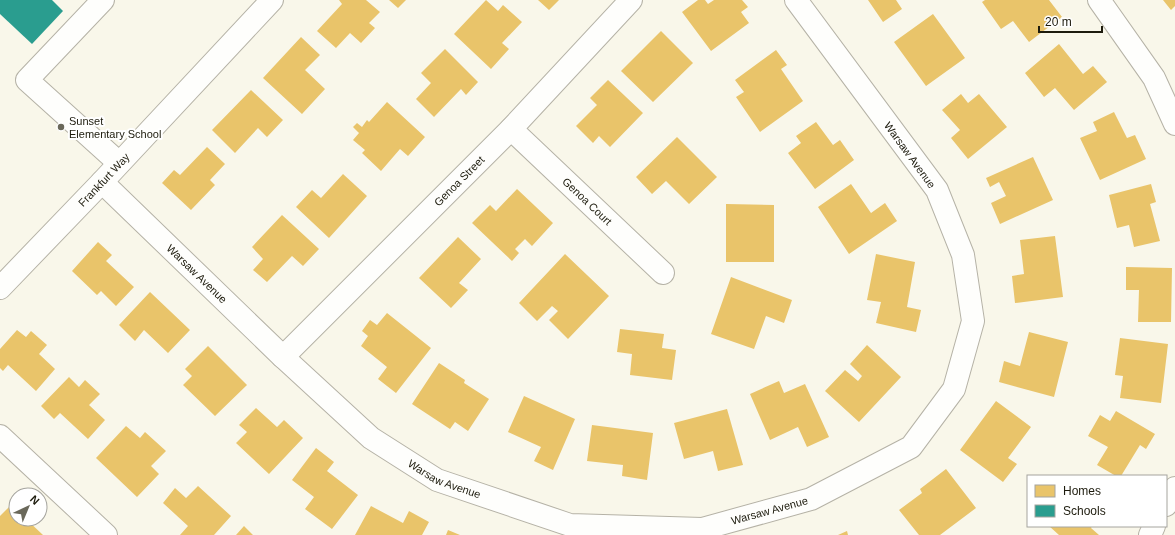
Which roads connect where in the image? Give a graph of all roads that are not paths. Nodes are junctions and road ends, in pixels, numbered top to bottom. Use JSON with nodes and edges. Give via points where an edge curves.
{"nodes":[{"id":1,"x":103,"y":0,"type":"edge"},
{"id":2,"x":272,"y":0,"type":"edge"},
{"id":3,"x":631,"y":0,"type":"edge"},
{"id":4,"x":796,"y":0,"type":"edge"},
{"id":5,"x":1099,"y":0,"type":"edge"},
{"id":6,"x":1175,"y":124,"type":"edge"},
{"id":7,"x":511,"y":129,"type":"junction"},
{"id":8,"x":120,"y":163,"type":"junction"},
{"id":9,"x":102,"y":182,"type":"junction"},
{"id":10,"x":663,"y":273,"type":"dead end"},
{"id":11,"x":0,"y":288,"type":"edge"},
{"id":12,"x":283,"y":357,"type":"junction"},
{"id":13,"x":0,"y":436,"type":"edge"},
{"id":14,"x":1175,"y":488,"type":"edge"},
{"id":15,"x":1167,"y":503,"type":"edge"},
{"id":16,"x":106,"y":535,"type":"edge"}],
"edges":[{"from":1,"to":8,"type":"street","via":[[27,80]]},
{"from":2,"to":8,"type":"street","name":"Frankfurt Way"},
{"from":3,"to":7,"type":"street","name":"Genoa Street"},
{"from":4,"to":12,"type":"street","name":"Warsaw Avenue","via":[[937,190],[963,255],[973,321],[954,389],[912,447],[811,499],[702,529],[570,525],[437,480],[370,438]]},
{"from":5,"to":6,"type":"street","via":[[1154,78]]},
{"from":7,"to":10,"type":"street","name":"Genoa Court"},
{"from":7,"to":12,"type":"street","name":"Genoa Street"},
{"from":8,"to":9,"type":"street","name":"Frankfurt Way"},
{"from":9,"to":11,"type":"street","name":"Frankfurt Way"},
{"from":9,"to":12,"type":"street","name":"Warsaw Avenue"},
{"from":13,"to":16,"type":"street"},
{"from":14,"to":15,"type":"street"}]}
